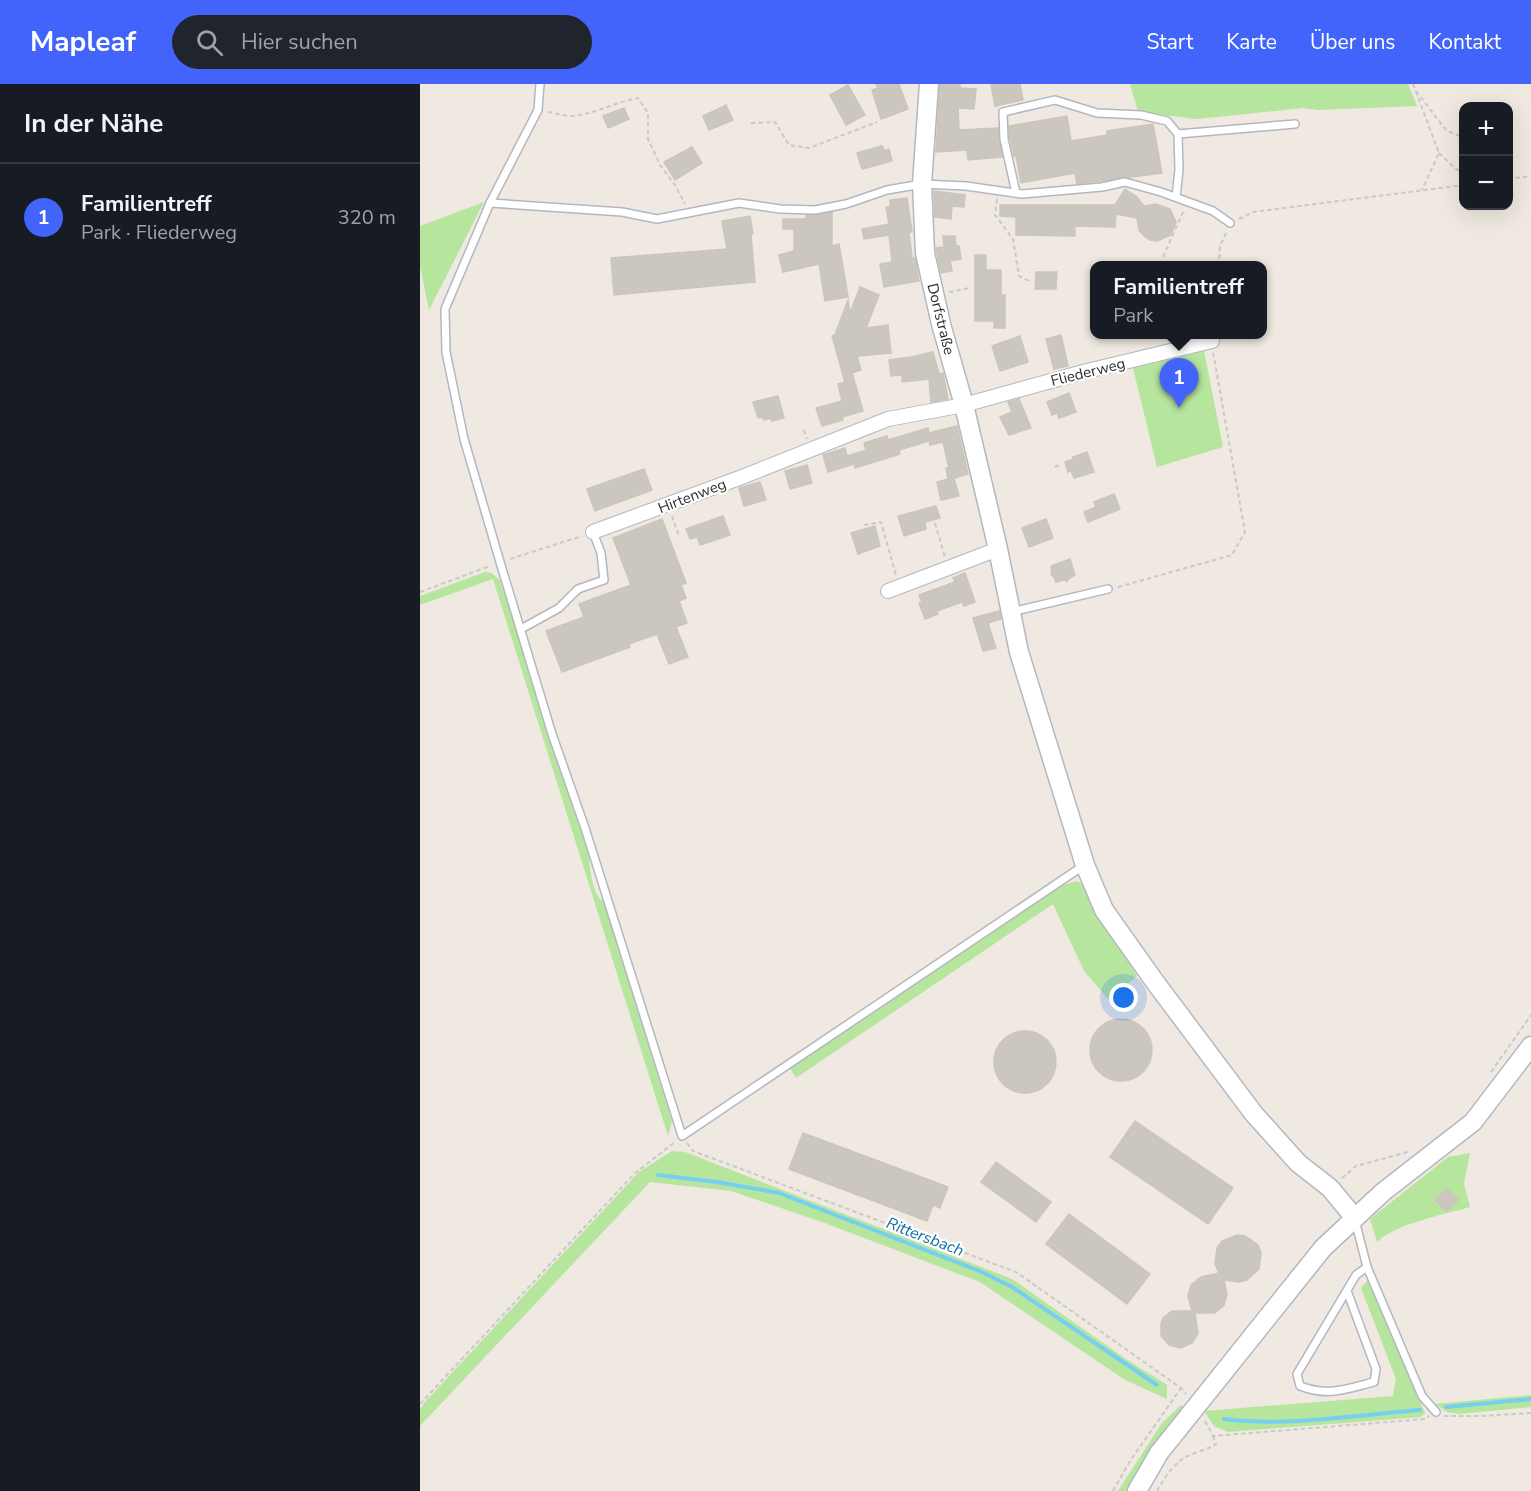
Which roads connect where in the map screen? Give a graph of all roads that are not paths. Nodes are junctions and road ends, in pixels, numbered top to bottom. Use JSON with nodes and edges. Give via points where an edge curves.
{"nodes":[{"id":1,"x":540,"y":84,"type":"edge"},
{"id":2,"x":929,"y":84,"type":"edge"},
{"id":3,"x":1295,"y":124,"type":"dead end"},
{"id":4,"x":1178,"y":134,"type":"junction"},
{"id":5,"x":922,"y":184,"type":"junction"},
{"id":6,"x":1016,"y":193,"type":"junction"},
{"id":7,"x":1176,"y":198,"type":"junction"},
{"id":8,"x":490,"y":203,"type":"junction"},
{"id":9,"x":1230,"y":223,"type":"road end"},
{"id":10,"x":1212,"y":341,"type":"road end"},
{"id":11,"x":964,"y":405,"type":"junction"},
{"id":12,"x":593,"y":532,"type":"joint"},
{"id":13,"x":998,"y":549,"type":"junction"},
{"id":14,"x":893,"y":589,"type":"road end"},
{"id":15,"x":1108,"y":589,"type":"road end"},
{"id":16,"x":1011,"y":612,"type":"junction"},
{"id":17,"x":521,"y":629,"type":"junction"},
{"id":18,"x":1085,"y":865,"type":"junction"},
{"id":19,"x":1531,"y":1046,"type":"edge"},
{"id":20,"x":1354,"y":1217,"type":"junction"},
{"id":21,"x":1367,"y":1267,"type":"junction"},
{"id":22,"x":1347,"y":1291,"type":"junction"},
{"id":23,"x":1436,"y":1412,"type":"road end"},
{"id":24,"x":1137,"y":1491,"type":"edge"}],
"edges":[{"from":1,"to":8,"type":"lane","via":[[538,110]]},
{"from":2,"to":5,"type":"street","name":"Dorfstraße"},
{"from":3,"to":4,"type":"lane"},
{"from":4,"to":6,"type":"lane","via":[[1167,121],[1141,115],[1097,113],[1055,100],[1003,112],[1004,139]]},
{"from":4,"to":7,"type":"lane"},
{"from":5,"to":6,"type":"lane"},
{"from":5,"to":8,"type":"lane","via":[[815,210],[739,203],[657,219],[622,212]]},
{"from":5,"to":11,"type":"street","name":"Dorfstraße","via":[[925,253]]},
{"from":6,"to":7,"type":"lane","via":[[1125,182]]},
{"from":7,"to":9,"type":"lane","via":[[1213,211]]},
{"from":8,"to":17,"type":"lane","via":[[445,309],[446,352],[464,439]]},
{"from":10,"to":11,"type":"street","name":"Fliederweg"},
{"from":11,"to":12,"type":"street","name":"Hirtenweg","via":[[888,419]]},
{"from":11,"to":13,"type":"street","name":"Dorfstraße"},
{"from":12,"to":17,"type":"lane","via":[[601,553],[604,580],[578,589],[559,608]]},
{"from":13,"to":14,"type":"street"},
{"from":13,"to":16,"type":"street","name":"Dorfstraße"},
{"from":15,"to":16,"type":"lane"},
{"from":16,"to":18,"type":"street","name":"Dorfstraße"},
{"from":17,"to":18,"type":"lane","via":[[682,1136]]},
{"from":18,"to":20,"type":"street","name":"Dorfstraße","via":[[1104,909],[1254,1114]]},
{"from":19,"to":20,"type":"street","via":[[1473,1122]]},
{"from":20,"to":21,"type":"lane"},
{"from":20,"to":24,"type":"street","via":[[1323,1248],[1159,1453]]},
{"from":21,"to":22,"type":"lane","via":[[1356,1275]]},
{"from":21,"to":23,"type":"lane","via":[[1422,1396]]},
{"from":22,"to":22,"type":"lane","via":[[1298,1374],[1300,1386],[1316,1392],[1335,1391],[1374,1382],[1376,1369]]}]}
